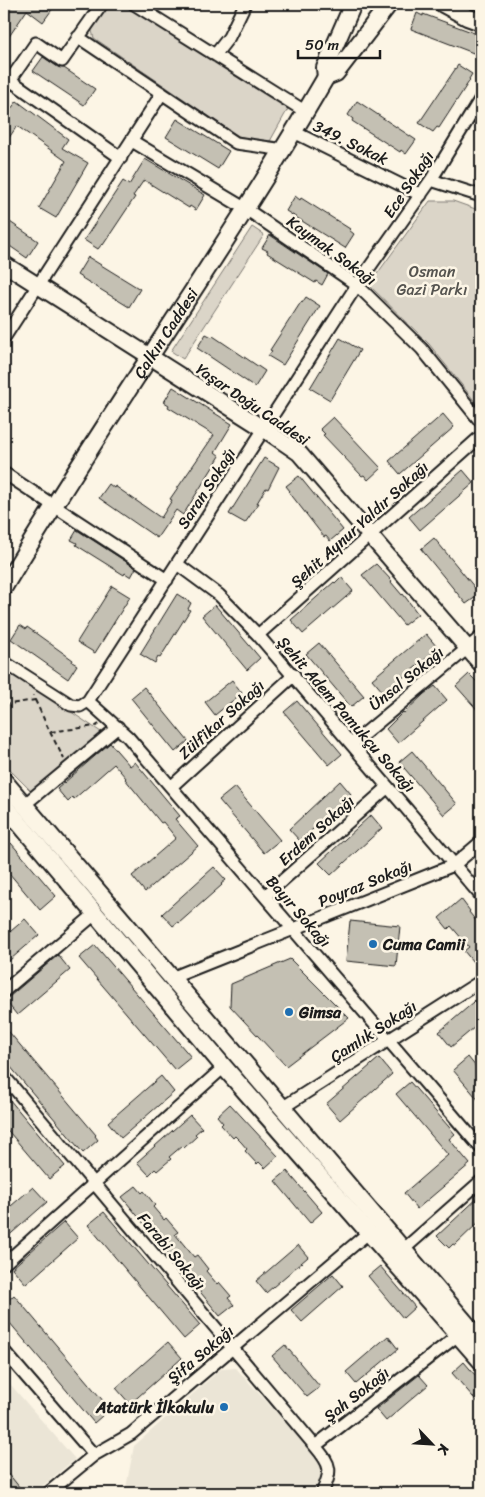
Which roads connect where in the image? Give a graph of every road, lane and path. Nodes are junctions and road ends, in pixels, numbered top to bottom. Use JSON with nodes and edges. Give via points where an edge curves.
{"nodes":[{"id":1,"x":102,"y":4,"type":"edge"},
{"id":2,"x":134,"y":4,"type":"edge"},
{"id":3,"x":245,"y":4,"type":"edge"},
{"id":4,"x":353,"y":4,"type":"edge"},
{"id":5,"x":389,"y":4,"type":"edge"},
{"id":6,"x":443,"y":4,"type":"edge"},
{"id":7,"x":481,"y":22,"type":"edge"},
{"id":8,"x":78,"y":37,"type":"junction"},
{"id":9,"x":215,"y":55,"type":"junction"},
{"id":10,"x":326,"y":77,"type":"junction"},
{"id":11,"x":7,"y":84,"type":"edge"},
{"id":12,"x":162,"y":94,"type":"junction"},
{"id":13,"x":481,"y":98,"type":"edge"},
{"id":14,"x":306,"y":112,"type":"junction"},
{"id":15,"x":294,"y":132,"type":"junction"},
{"id":16,"x":132,"y":141,"type":"junction"},
{"id":17,"x":284,"y":150,"type":"junction"},
{"id":18,"x":121,"y":158,"type":"junction"},
{"id":19,"x":431,"y":180,"type":"junction"},
{"id":20,"x":421,"y":195,"type":"junction"},
{"id":21,"x":481,"y":196,"type":"edge"},
{"id":22,"x":246,"y":209,"type":"junction"},
{"id":23,"x":4,"y":264,"type":"edge"},
{"id":24,"x":357,"y":285,"type":"junction"},
{"id":25,"x":37,"y":286,"type":"junction"},
{"id":26,"x":4,"y":338,"type":"edge"},
{"id":27,"x":149,"y":357,"type":"junction"},
{"id":28,"x":481,"y":422,"type":"edge"},
{"id":29,"x":264,"y":429,"type":"junction"},
{"id":30,"x":481,"y":436,"type":"edge"},
{"id":31,"x":4,"y":472,"type":"edge"},
{"id":32,"x":53,"y":505,"type":"junction"},
{"id":33,"x":371,"y":535,"type":"junction"},
{"id":34,"x":177,"y":564,"type":"junction"},
{"id":35,"x":166,"y":580,"type":"junction"},
{"id":36,"x":4,"y":587,"type":"edge"},
{"id":37,"x":258,"y":635,"type":"junction"},
{"id":38,"x":481,"y":637,"type":"edge"},
{"id":39,"x":468,"y":648,"type":"junction"},
{"id":40,"x":4,"y":662,"type":"edge"},
{"id":41,"x":481,"y":664,"type":"edge"},
{"id":42,"x":294,"y":675,"type":"junction"},
{"id":43,"x":33,"y":693,"type":"dead end"},
{"id":44,"x":35,"y":700,"type":"junction"},
{"id":45,"x":84,"y":704,"type":"junction"},
{"id":46,"x":4,"y":705,"type":"edge"},
{"id":47,"x":107,"y":718,"type":"junction"},
{"id":48,"x":118,"y":727,"type":"junction"},
{"id":49,"x":50,"y":732,"type":"junction"},
{"id":50,"x":352,"y":744,"type":"junction"},
{"id":51,"x":69,"y":768,"type":"junction"},
{"id":52,"x":4,"y":781,"type":"edge"},
{"id":53,"x":171,"y":787,"type":"junction"},
{"id":54,"x":388,"y":787,"type":"junction"},
{"id":55,"x":24,"y":804,"type":"junction"},
{"id":56,"x":4,"y":805,"type":"edge"},
{"id":57,"x":481,"y":842,"type":"edge"},
{"id":58,"x":454,"y":865,"type":"junction"},
{"id":59,"x":265,"y":896,"type":"junction"},
{"id":60,"x":481,"y":896,"type":"edge"},
{"id":61,"x":96,"y":913,"type":"junction"},
{"id":62,"x":294,"y":930,"type":"junction"},
{"id":63,"x":171,"y":978,"type":"junction"},
{"id":64,"x":481,"y":981,"type":"edge"},
{"id":65,"x":4,"y":991,"type":"edge"},
{"id":66,"x":389,"y":1041,"type":"junction"},
{"id":67,"x":224,"y":1067,"type":"junction"},
{"id":68,"x":4,"y":1076,"type":"edge"},
{"id":69,"x":282,"y":1108,"type":"junction"},
{"id":70,"x":481,"y":1148,"type":"edge"},
{"id":71,"x":481,"y":1182,"type":"edge"},
{"id":72,"x":94,"y":1183,"type":"junction"},
{"id":73,"x":368,"y":1233,"type":"junction"},
{"id":74,"x":404,"y":1250,"type":"junction"},
{"id":75,"x":4,"y":1264,"type":"edge"},
{"id":76,"x":458,"y":1335,"type":"junction"},
{"id":77,"x":481,"y":1341,"type":"edge"},
{"id":78,"x":233,"y":1348,"type":"junction"},
{"id":79,"x":4,"y":1351,"type":"edge"},
{"id":80,"x":481,"y":1361,"type":"edge"},
{"id":81,"x":316,"y":1446,"type":"junction"},
{"id":82,"x":94,"y":1455,"type":"junction"},
{"id":83,"x":48,"y":1493,"type":"edge"},
{"id":84,"x":322,"y":1493,"type":"edge"}],
"edges":[{"from":1,"to":8,"type":"street"},
{"from":2,"to":9,"type":"street"},
{"from":3,"to":9,"type":"street","via":[[229,37]]},
{"from":4,"to":10,"type":"main road","name":"Çalkın Caddesi","via":[[325,68]]},
{"from":5,"to":10,"type":"main road","name":"Çalkın Caddesi","via":[[336,73]]},
{"from":6,"to":7,"type":"main road"},
{"from":8,"to":11,"type":"street","via":[[62,61],[36,43]]},
{"from":8,"to":12,"type":"street"},
{"from":9,"to":14,"type":"street"},
{"from":10,"to":14,"type":"main road","name":"Çalkın Caddesi"},
{"from":11,"to":18,"type":"street"},
{"from":12,"to":16,"type":"street"},
{"from":12,"to":17,"type":"street","via":[[236,143]]},
{"from":13,"to":19,"type":"street","name":"Ece Sokağı"},
{"from":14,"to":15,"type":"main road","name":"Çalkın Caddesi"},
{"from":15,"to":17,"type":"main road","name":"Çalkın Caddesi"},
{"from":15,"to":20,"type":"street","name":"349. Sokak"},
{"from":16,"to":18,"type":"street"},
{"from":16,"to":22,"type":"street","name":"Kaymak Sokağı"},
{"from":17,"to":22,"type":"main road","name":"Çalkın Caddesi"},
{"from":18,"to":25,"type":"street"},
{"from":19,"to":20,"type":"street","name":"Ece Sokağı"},
{"from":19,"to":21,"type":"street"},
{"from":20,"to":24,"type":"street","name":"Ece Sokağı"},
{"from":22,"to":24,"type":"street","name":"Kaymak Sokağı"},
{"from":22,"to":27,"type":"main road","name":"Çalkın Caddesi"},
{"from":23,"to":25,"type":"street","name":"Yaşar Doğu Caddesi"},
{"from":24,"to":28,"type":"street","name":"Kaymak Sokağı","via":[[422,349]]},
{"from":24,"to":29,"type":"street","name":"Saran Sokağı"},
{"from":25,"to":26,"type":"street"},
{"from":25,"to":27,"type":"street","name":"Yaşar Doğu Caddesi"},
{"from":27,"to":29,"type":"street","name":"Yaşar Doğu Caddesi"},
{"from":27,"to":32,"type":"main road","name":"Çalkın Caddesi"},
{"from":29,"to":33,"type":"street","name":"Yaşar Doğu Caddesi","via":[[299,453]]},
{"from":29,"to":34,"type":"street","name":"Saran Sokağı"},
{"from":30,"to":33,"type":"street","name":"Şehit Aynur Yaldır Sokağı"},
{"from":31,"to":32,"type":"street"},
{"from":32,"to":35,"type":"street"},
{"from":32,"to":36,"type":"main road","name":"Çalkın Caddesi"},
{"from":33,"to":37,"type":"street","name":"Şehit Aynur Yaldır Sokağı"},
{"from":33,"to":39,"type":"street","name":"Yaşar Doğu Caddesi"},
{"from":34,"to":35,"type":"street","name":"Saran Sokağı"},
{"from":34,"to":37,"type":"street","name":"Şehit Adem Pamukçu Sokağı","via":[[215,592]]},
{"from":35,"to":45,"type":"street","name":"Saran Sokağı"},
{"from":37,"to":42,"type":"street","name":"Şehit Adem Pamukçu Sokağı"},
{"from":38,"to":39,"type":"street","name":"Ünsal Sokağı"},
{"from":39,"to":41,"type":"street","name":"Yaşar Doğu Caddesi"},
{"from":39,"to":50,"type":"street","name":"Ünsal Sokağı"},
{"from":40,"to":45,"type":"street","name":"Bayır Sokağı","via":[[71,705]]},
{"from":42,"to":50,"type":"street","name":"Şehit Adem Pamukçu Sokağı"},
{"from":42,"to":53,"type":"street","name":"Zülfikar Sokağı"},
{"from":43,"to":44,"type":"path"},
{"from":44,"to":46,"type":"path"},
{"from":44,"to":49,"type":"path"},
{"from":45,"to":47,"type":"street","name":"Bayır Sokağı"},
{"from":47,"to":48,"type":"street","name":"Bayır Sokağı"},
{"from":47,"to":49,"type":"path","via":[[96,726]]},
{"from":48,"to":51,"type":"street"},
{"from":48,"to":53,"type":"street","name":"Bayır Sokağı"},
{"from":49,"to":51,"type":"path"},
{"from":50,"to":54,"type":"street","name":"Şehit Adem Pamukçu Sokağı"},
{"from":51,"to":55,"type":"street"},
{"from":52,"to":55,"type":"main road"},
{"from":53,"to":59,"type":"street","name":"Bayır Sokağı"},
{"from":54,"to":58,"type":"street","name":"Şehit Adem Pamukçu Sokağı"},
{"from":54,"to":59,"type":"street","name":"Erdem Sokağı"},
{"from":55,"to":63,"type":"main road"},
{"from":56,"to":61,"type":"main road"},
{"from":57,"to":58,"type":"street","name":"Poyraz Sokağı"},
{"from":58,"to":60,"type":"street","name":"Şehit Adem Pamukçu Sokağı"},
{"from":58,"to":62,"type":"street","name":"Poyraz Sokağı"},
{"from":59,"to":62,"type":"street","name":"Bayır Sokağı"},
{"from":61,"to":65,"type":"street"},
{"from":61,"to":67,"type":"main road"},
{"from":62,"to":63,"type":"street","name":"Poyraz Sokağı"},
{"from":62,"to":66,"type":"street","name":"Bayır Sokağı"},
{"from":63,"to":69,"type":"main road"},
{"from":64,"to":66,"type":"street","name":"Çamlık Sokağı"},
{"from":66,"to":69,"type":"street","name":"Çamlık Sokağı"},
{"from":66,"to":70,"type":"street","name":"Bayır Sokağı"},
{"from":67,"to":72,"type":"street"},
{"from":67,"to":73,"type":"main road"},
{"from":68,"to":72,"type":"street","name":"Farabi Sokağı"},
{"from":69,"to":74,"type":"main road"},
{"from":71,"to":74,"type":"street"},
{"from":72,"to":75,"type":"street"},
{"from":72,"to":78,"type":"street","name":"Farabi Sokağı"},
{"from":73,"to":76,"type":"main road"},
{"from":73,"to":78,"type":"street","name":"Şifa Sokağı"},
{"from":74,"to":77,"type":"main road"},
{"from":76,"to":80,"type":"main road"},
{"from":76,"to":81,"type":"street","name":"Şah Sokağı"},
{"from":78,"to":81,"type":"street","name":"Farabi Sokağı"},
{"from":78,"to":82,"type":"street","name":"Şifa Sokağı","via":[[131,1434]]},
{"from":79,"to":82,"type":"street"},
{"from":81,"to":84,"type":"street","via":[[330,1467]]},
{"from":82,"to":83,"type":"street","name":"Şifa Sokağı"}]}
